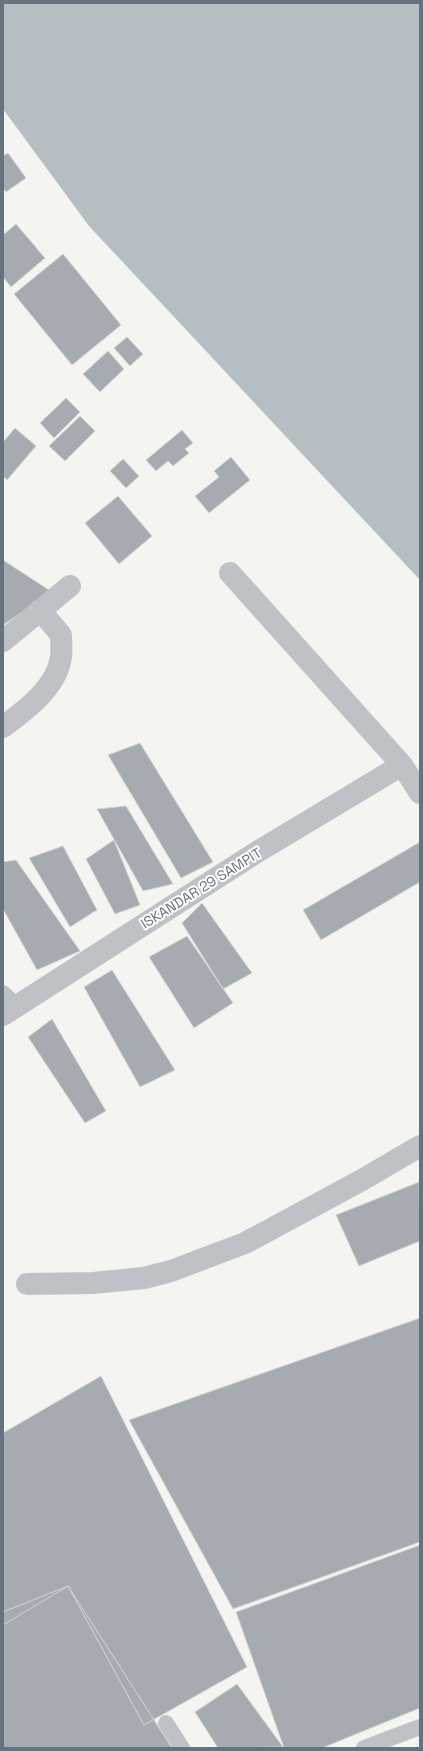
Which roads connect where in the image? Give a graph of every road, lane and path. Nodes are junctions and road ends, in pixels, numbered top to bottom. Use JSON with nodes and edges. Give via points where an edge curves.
{"nodes":[{"id":1,"x":230,"y":573,"type":"dead end"},
{"id":2,"x":70,"y":586,"type":"dead end"},
{"id":3,"x":40,"y":610,"type":"junction"},
{"id":4,"x":3,"y":641,"type":"edge"},
{"id":5,"x":3,"y":727,"type":"edge"},
{"id":6,"x":402,"y":766,"type":"junction"},
{"id":7,"x":420,"y":793,"type":"edge"},
{"id":8,"x":8,"y":1005,"type":"edge"},
{"id":9,"x":420,"y":1146,"type":"edge"},
{"id":10,"x":27,"y":1284,"type":"dead end"},
{"id":11,"x":166,"y":1723,"type":"dead end"},
{"id":12,"x":420,"y":1727,"type":"edge"},
{"id":13,"x":182,"y":1748,"type":"edge"},
{"id":14,"x":364,"y":1748,"type":"edge"}],
"edges":[{"from":1,"to":6,"type":"street"},
{"from":2,"to":3,"type":"street"},
{"from":3,"to":4,"type":"street"},
{"from":3,"to":5,"type":"street","via":[[61,636],[61,658],[55,677],[38,698]]},
{"from":6,"to":7,"type":"street"},
{"from":6,"to":8,"type":"street","name":"ISKANDAR 29 SAMPIT"},
{"from":9,"to":10,"type":"street","via":[[245,1243],[172,1271],[144,1278],[93,1283]]},
{"from":11,"to":13,"type":"lane"},
{"from":12,"to":14,"type":"lane"}]}
